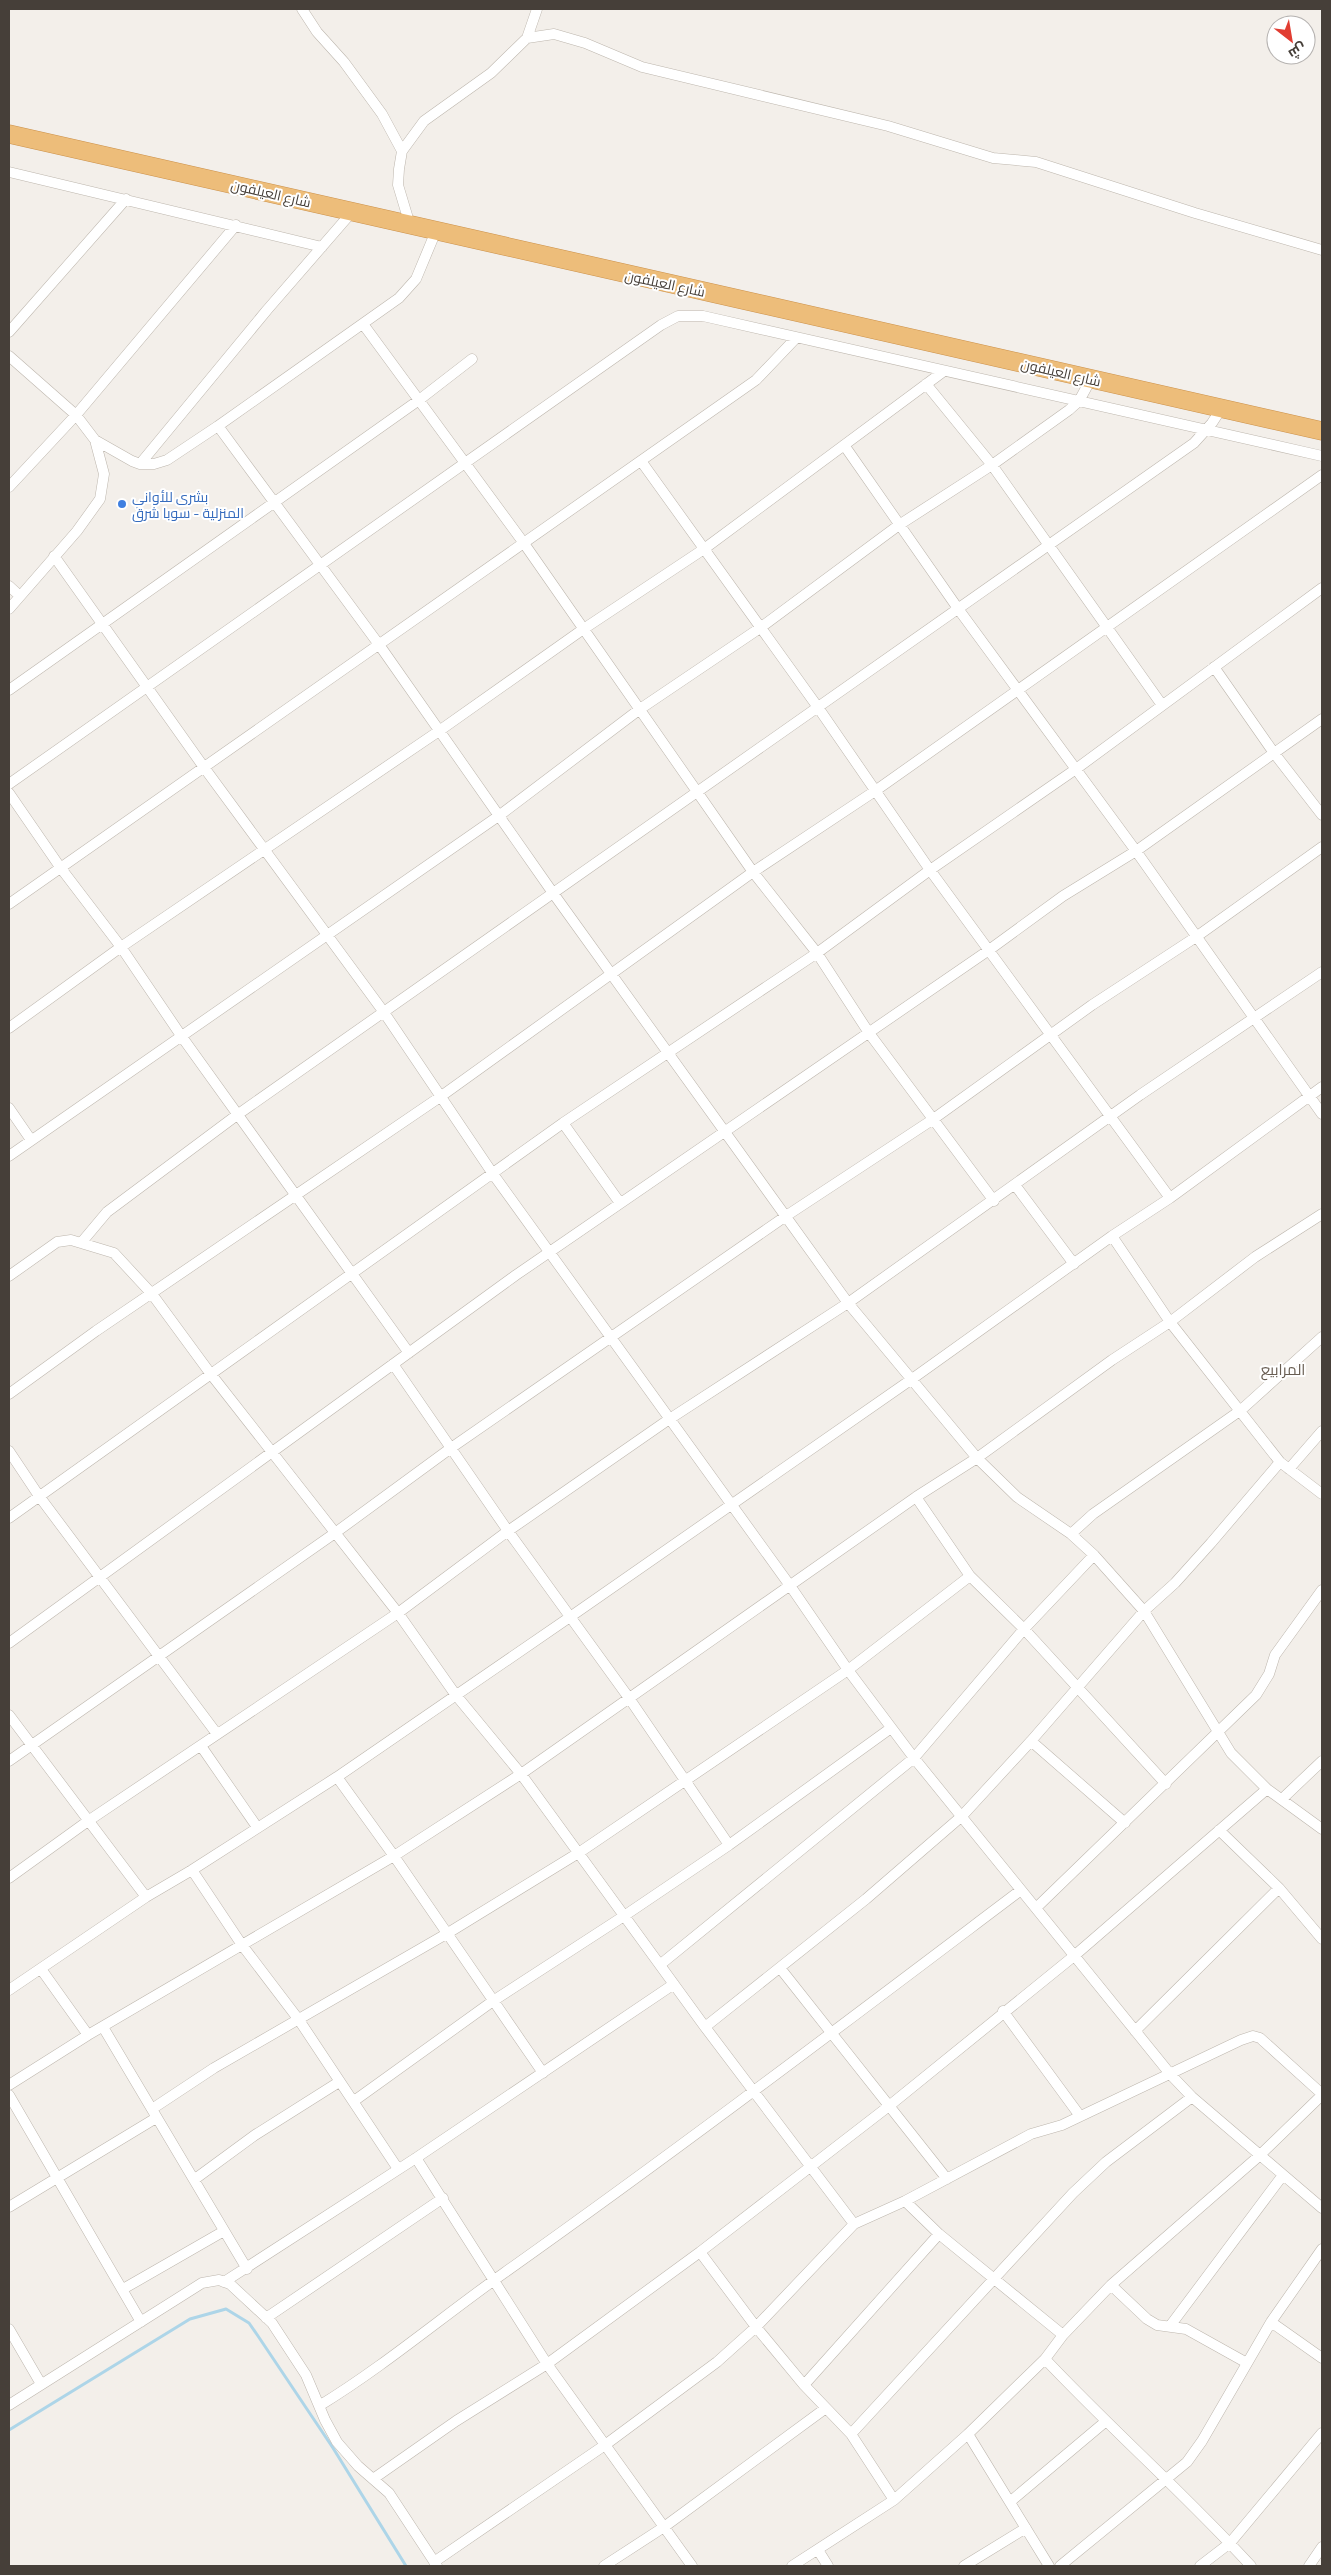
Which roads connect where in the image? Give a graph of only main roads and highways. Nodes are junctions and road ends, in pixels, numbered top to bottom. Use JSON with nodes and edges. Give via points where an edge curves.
{"nodes":[{"id":1,"x":9,"y":134,"type":"edge"},
{"id":2,"x":1322,"y":432,"type":"edge"}],
"edges":[{"from":1,"to":2,"type":"highway","name":"شارع العيلفون"}]}
